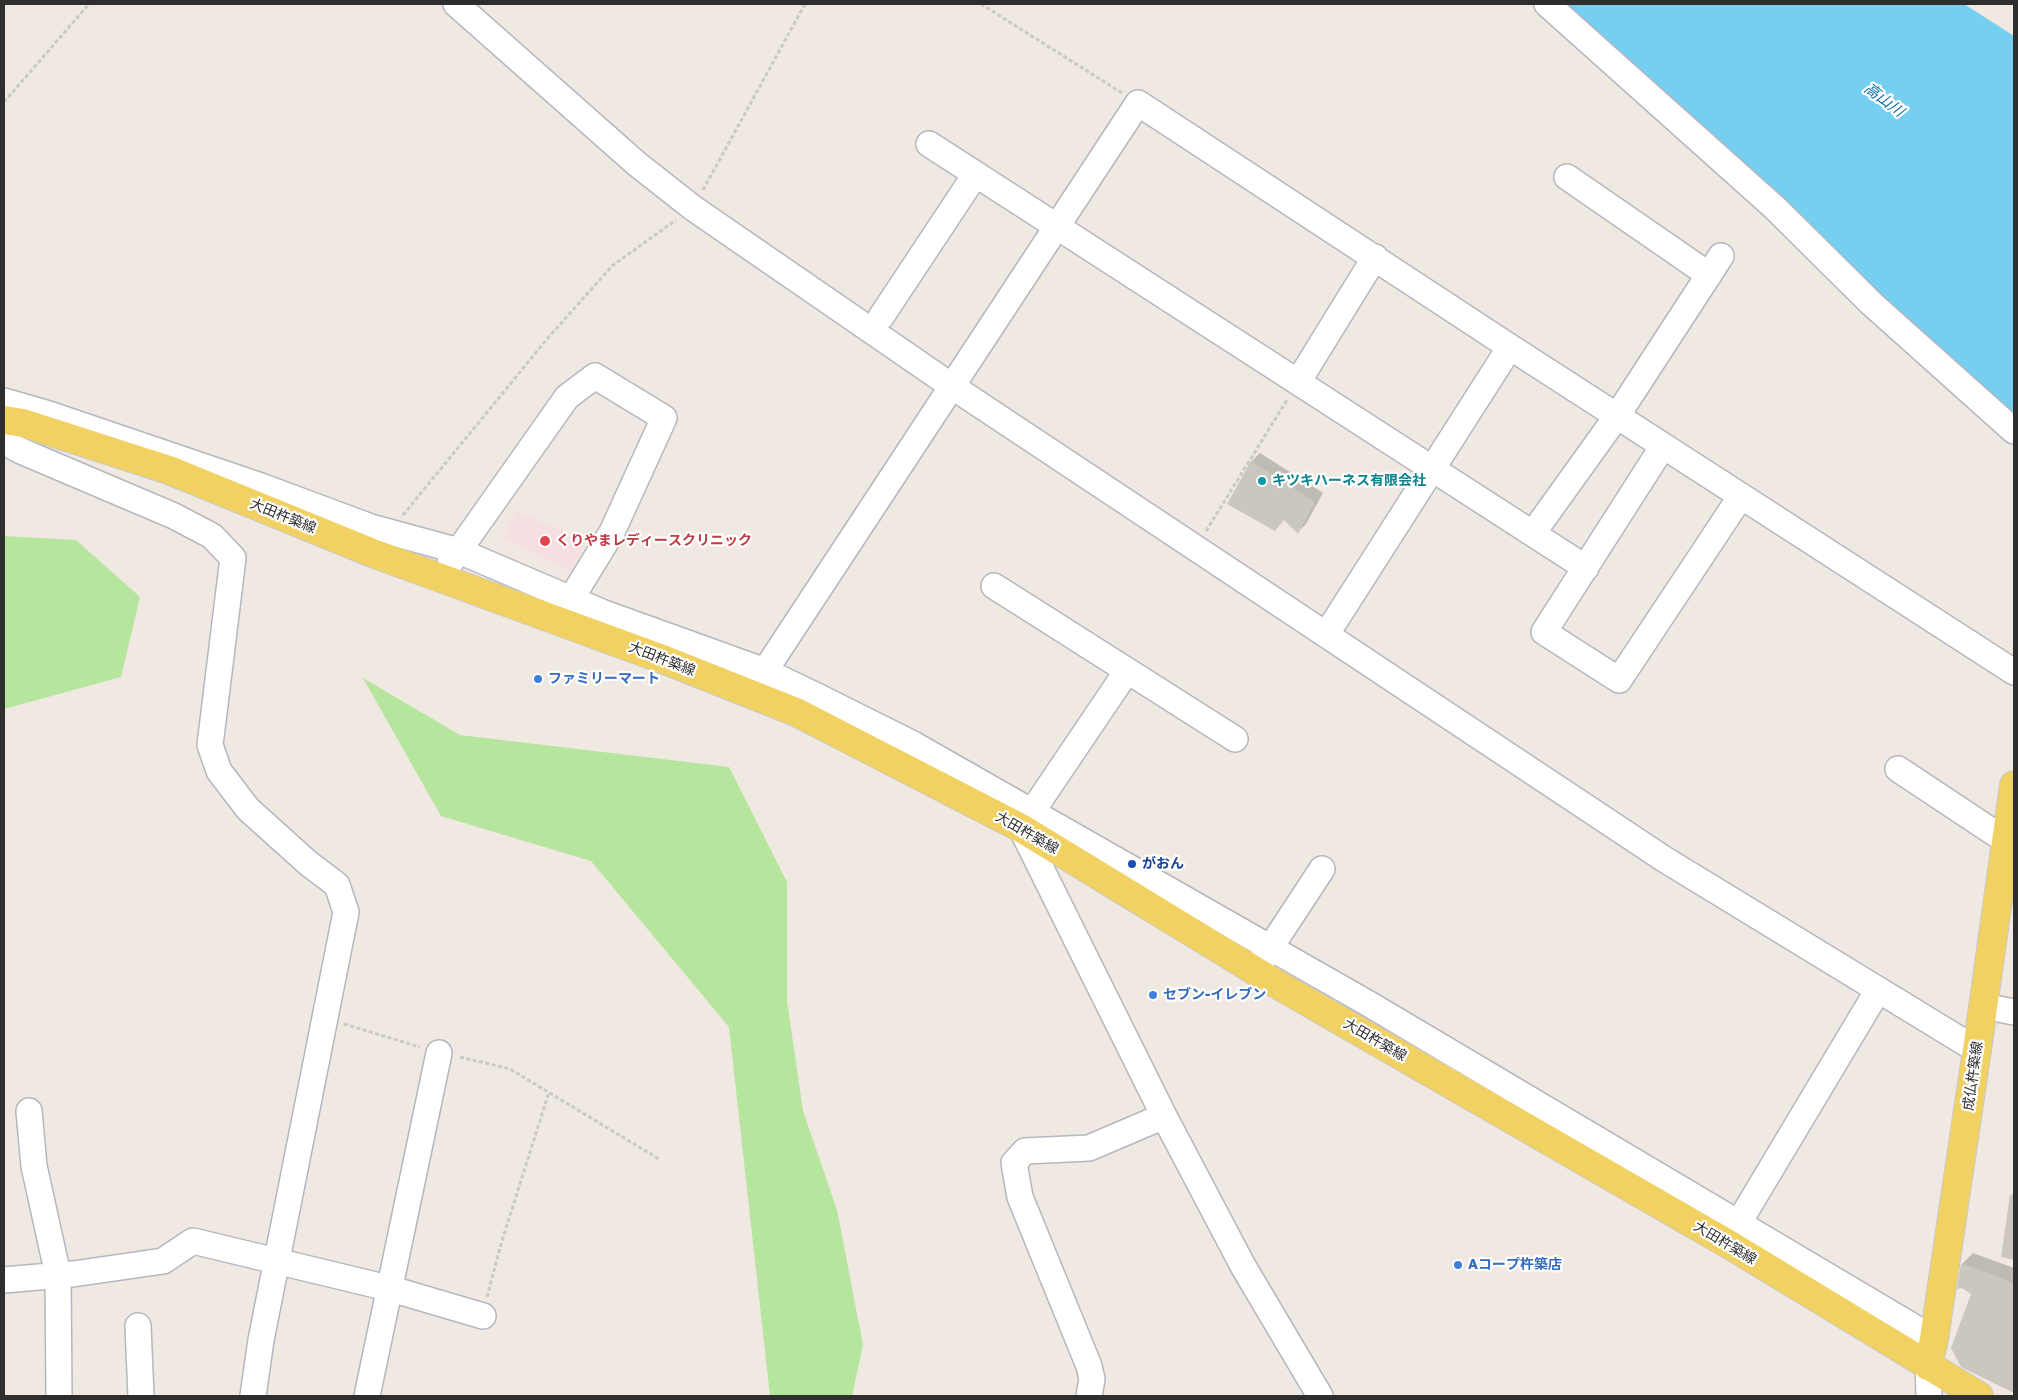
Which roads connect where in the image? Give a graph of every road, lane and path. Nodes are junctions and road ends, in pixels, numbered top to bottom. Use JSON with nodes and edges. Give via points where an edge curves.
{"nodes":[{"id":1,"x":90,"y":4,"type":"edge"},
{"id":2,"x":456,"y":4,"type":"edge"},
{"id":3,"x":805,"y":4,"type":"edge"},
{"id":4,"x":981,"y":4,"type":"edge"},
{"id":5,"x":1547,"y":4,"type":"edge"},
{"id":6,"x":4,"y":102,"type":"edge"},
{"id":7,"x":1138,"y":103,"type":"junction"},
{"id":8,"x":929,"y":144,"type":"dead end"},
{"id":9,"x":975,"y":174,"type":"junction"},
{"id":10,"x":1568,"y":177,"type":"dead end"},
{"id":11,"x":693,"y":208,"type":"junction"},
{"id":12,"x":1057,"y":228,"type":"junction"},
{"id":13,"x":1375,"y":257,"type":"junction"},
{"id":14,"x":882,"y":317,"type":"dead end"},
{"id":15,"x":1510,"y":347,"type":"junction"},
{"id":16,"x":1298,"y":382,"type":"junction"},
{"id":17,"x":953,"y":387,"type":"junction"},
{"id":18,"x":4,"y":401,"type":"edge"},
{"id":19,"x":1617,"y":416,"type":"junction"},
{"id":20,"x":4,"y":420,"type":"edge"},
{"id":21,"x":2014,"y":431,"type":"edge"},
{"id":22,"x":4,"y":442,"type":"edge"},
{"id":23,"x":1663,"y":446,"type":"junction"},
{"id":24,"x":1433,"y":469,"type":"junction"},
{"id":25,"x":1741,"y":496,"type":"junction"},
{"id":26,"x":389,"y":532,"type":"junction"},
{"id":27,"x":1533,"y":533,"type":"junction"},
{"id":28,"x":1196,"y":548,"type":"junction"},
{"id":29,"x":459,"y":551,"type":"junction"},
{"id":30,"x":1586,"y":568,"type":"junction"},
{"id":31,"x":440,"y":578,"type":"junction"},
{"id":32,"x":994,"y":586,"type":"dead end"},
{"id":33,"x":566,"y":611,"type":"junction"},
{"id":34,"x":1326,"y":635,"type":"junction"},
{"id":35,"x":1127,"y":672,"type":"junction"},
{"id":36,"x":2014,"y":672,"type":"edge"},
{"id":37,"x":758,"y":682,"type":"junction"},
{"id":38,"x":1235,"y":739,"type":"dead end"},
{"id":39,"x":1898,"y":770,"type":"dead end"},
{"id":40,"x":2013,"y":794,"type":"edge"},
{"id":41,"x":1026,"y":820,"type":"junction"},
{"id":42,"x":2005,"y":840,"type":"junction"},
{"id":43,"x":1322,"y":869,"type":"dead end"},
{"id":44,"x":1270,"y":948,"type":"junction"},
{"id":45,"x":1256,"y":970,"type":"junction"},
{"id":46,"x":1878,"y":990,"type":"junction"},
{"id":47,"x":1983,"y":1006,"type":"junction"},
{"id":48,"x":2014,"y":1012,"type":"edge"},
{"id":49,"x":324,"y":1018,"type":"junction"},
{"id":50,"x":1977,"y":1050,"type":"junction"},
{"id":51,"x":439,"y":1053,"type":"junction"},
{"id":52,"x":549,"y":1092,"type":"junction"},
{"id":53,"x":28,"y":1111,"type":"dead end"},
{"id":54,"x":1164,"y":1116,"type":"junction"},
{"id":55,"x":659,"y":1159,"type":"dead end"},
{"id":56,"x":1734,"y":1235,"type":"junction"},
{"id":57,"x":276,"y":1262,"type":"junction"},
{"id":58,"x":58,"y":1275,"type":"junction"},
{"id":59,"x":4,"y":1280,"type":"edge"},
{"id":60,"x":388,"y":1288,"type":"junction"},
{"id":61,"x":482,"y":1316,"type":"joint"},
{"id":62,"x":138,"y":1326,"type":"dead end"},
{"id":63,"x":1934,"y":1339,"type":"junction"},
{"id":64,"x":1928,"y":1366,"type":"junction"},
{"id":65,"x":59,"y":1396,"type":"edge"},
{"id":66,"x":141,"y":1396,"type":"edge"},
{"id":67,"x":253,"y":1396,"type":"edge"},
{"id":68,"x":367,"y":1396,"type":"edge"},
{"id":69,"x":1089,"y":1396,"type":"edge"},
{"id":70,"x":1320,"y":1396,"type":"edge"},
{"id":71,"x":1929,"y":1396,"type":"edge"},
{"id":72,"x":1979,"y":1396,"type":"edge"}],
"edges":[{"from":1,"to":6,"type":"path"},
{"from":2,"to":11,"type":"street","via":[[638,164]]},
{"from":3,"to":11,"type":"path"},
{"from":4,"to":7,"type":"path"},
{"from":5,"to":21,"type":"street","via":[[1774,207],[1872,304]]},
{"from":7,"to":12,"type":"street"},
{"from":7,"to":13,"type":"street"},
{"from":8,"to":9,"type":"street"},
{"from":9,"to":12,"type":"street"},
{"from":9,"to":14,"type":"street"},
{"from":10,"to":19,"type":"street","via":[[1715,265]]},
{"from":11,"to":17,"type":"street"},
{"from":11,"to":26,"type":"path","via":[[612,266],[547,339]]},
{"from":12,"to":16,"type":"street"},
{"from":12,"to":17,"type":"street"},
{"from":13,"to":15,"type":"street"},
{"from":13,"to":16,"type":"street"},
{"from":15,"to":19,"type":"street"},
{"from":15,"to":24,"type":"street"},
{"from":16,"to":24,"type":"street"},
{"from":16,"to":28,"type":"path"},
{"from":17,"to":28,"type":"street"},
{"from":17,"to":37,"type":"street"},
{"from":18,"to":26,"type":"street"},
{"from":19,"to":23,"type":"street"},
{"from":19,"to":27,"type":"street"},
{"from":20,"to":31,"type":"main road","name":"大田杵築線","via":[[23,423],[169,470]]},
{"from":22,"to":49,"type":"street","via":[[174,516],[212,536],[233,558],[210,745],[219,771],[248,809],[337,885],[346,912]]},
{"from":23,"to":25,"type":"street"},
{"from":23,"to":30,"type":"street"},
{"from":24,"to":27,"type":"street"},
{"from":24,"to":34,"type":"street"},
{"from":25,"to":30,"type":"street","via":[[1619,680],[1544,632]]},
{"from":25,"to":36,"type":"street"},
{"from":26,"to":29,"type":"street"},
{"from":27,"to":30,"type":"street"},
{"from":28,"to":34,"type":"street"},
{"from":29,"to":31,"type":"street"},
{"from":29,"to":33,"type":"street"},
{"from":29,"to":33,"type":"street","via":[[567,397],[595,376],[664,418],[612,532]]},
{"from":31,"to":33,"type":"main road","name":"大田杵築線"},
{"from":32,"to":35,"type":"street"},
{"from":33,"to":37,"type":"main road","name":"大田杵築線"},
{"from":34,"to":46,"type":"street","via":[[1664,859]]},
{"from":35,"to":38,"type":"street"},
{"from":35,"to":41,"type":"street"},
{"from":37,"to":41,"type":"main road","name":"大田杵築線","via":[[796,712]]},
{"from":39,"to":42,"type":"street"},
{"from":40,"to":42,"type":"main road","name":"成仏杵築線"},
{"from":41,"to":44,"type":"street"},
{"from":41,"to":45,"type":"main road","name":"大田杵築線"},
{"from":41,"to":54,"type":"street"},
{"from":42,"to":47,"type":"main road","name":"成仏杵築線"},
{"from":43,"to":44,"type":"street"},
{"from":44,"to":45,"type":"street"},
{"from":44,"to":56,"type":"street","via":[[1369,1004]]},
{"from":45,"to":56,"type":"main road","name":"大田杵築線"},
{"from":46,"to":50,"type":"street"},
{"from":46,"to":56,"type":"street"},
{"from":47,"to":48,"type":"street"},
{"from":47,"to":50,"type":"main road","name":"成仏杵築線"},
{"from":49,"to":51,"type":"path"},
{"from":49,"to":57,"type":"street"},
{"from":50,"to":63,"type":"main road","name":"成仏杵築線"},
{"from":51,"to":52,"type":"path","via":[[510,1070]]},
{"from":51,"to":60,"type":"street"},
{"from":52,"to":55,"type":"path"},
{"from":52,"to":61,"type":"path"},
{"from":53,"to":58,"type":"street","via":[[34,1166]]},
{"from":54,"to":69,"type":"street","via":[[1089,1148],[1025,1151],[1014,1163],[1020,1197],[1089,1366],[1092,1379]]},
{"from":54,"to":70,"type":"street","via":[[1243,1266]]},
{"from":56,"to":63,"type":"street"},
{"from":56,"to":64,"type":"main road","name":"大田杵築線"},
{"from":57,"to":58,"type":"street","via":[[194,1241],[163,1261]]},
{"from":57,"to":60,"type":"street"},
{"from":57,"to":67,"type":"street","via":[[260,1340]]},
{"from":58,"to":59,"type":"street"},
{"from":58,"to":65,"type":"street"},
{"from":60,"to":61,"type":"street"},
{"from":60,"to":68,"type":"street"},
{"from":62,"to":66,"type":"street"},
{"from":63,"to":64,"type":"main road","name":"成仏杵築線"},
{"from":64,"to":71,"type":"street"},
{"from":64,"to":72,"type":"main road","name":"大田杵築線"}]}
